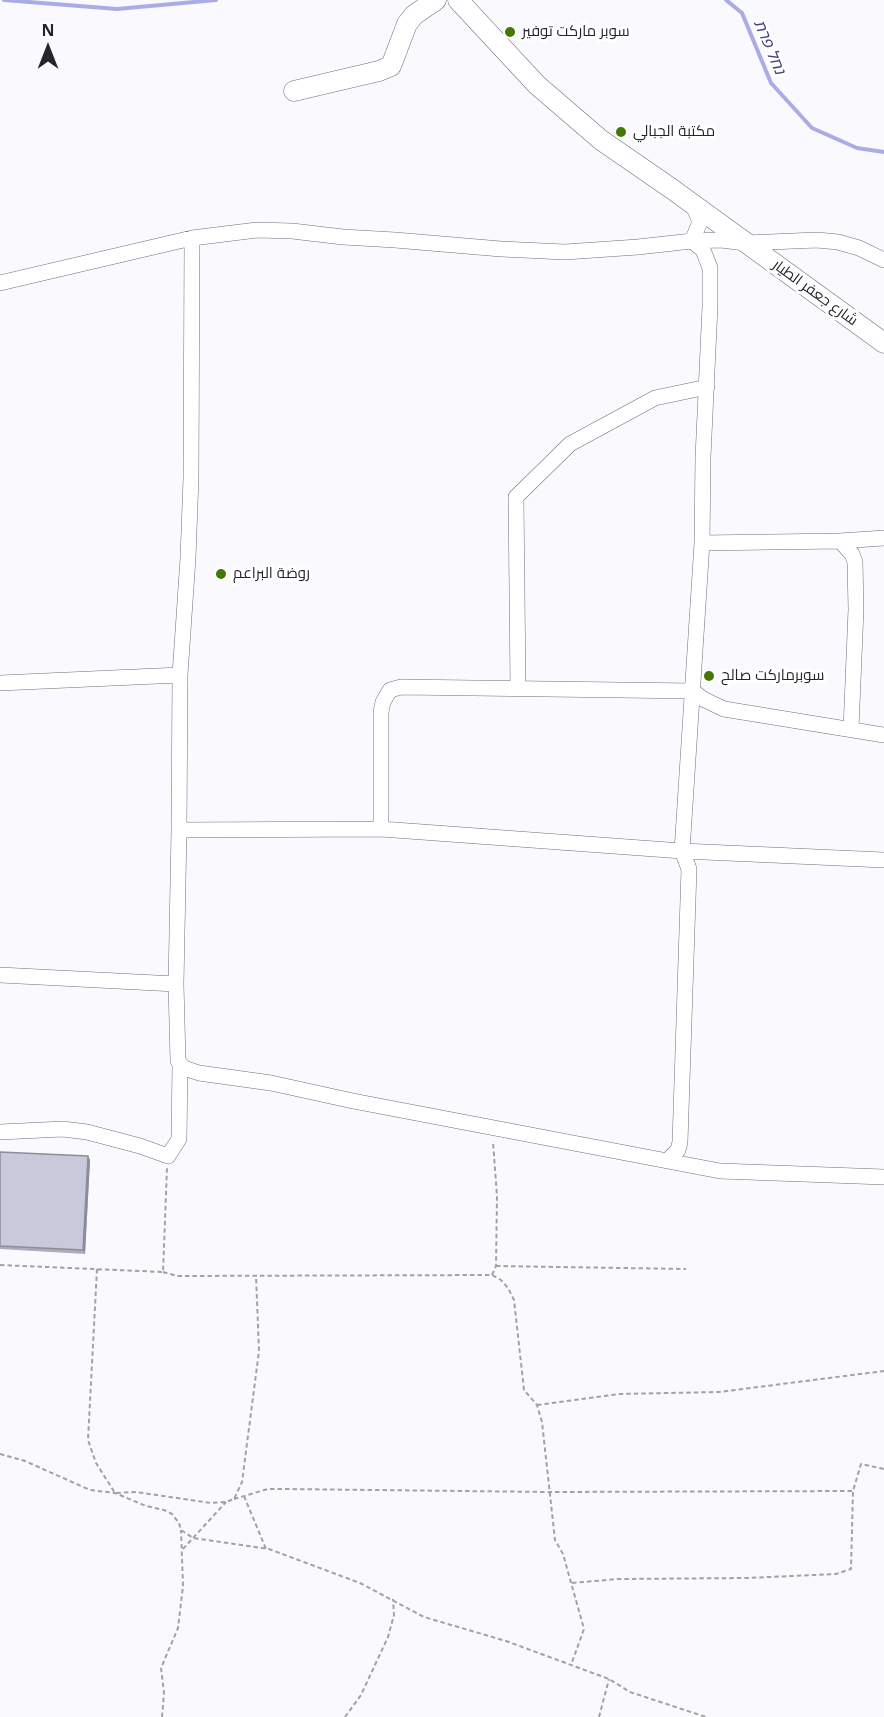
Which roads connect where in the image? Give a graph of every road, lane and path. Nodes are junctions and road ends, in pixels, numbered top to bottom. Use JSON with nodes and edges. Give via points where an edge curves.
{"nodes":[{"id":1,"x":436,"y":0,"type":"edge"},
{"id":2,"x":458,"y":0,"type":"edge"},
{"id":3,"x":294,"y":92,"type":"dead end"},
{"id":4,"x":692,"y":203,"type":"junction"},
{"id":5,"x":192,"y":238,"type":"junction"},
{"id":6,"x":692,"y":241,"type":"junction"},
{"id":7,"x":746,"y":243,"type":"junction"},
{"id":8,"x":884,"y":260,"type":"edge"},
{"id":9,"x":0,"y":283,"type":"edge"},
{"id":10,"x":884,"y":343,"type":"edge"},
{"id":11,"x":706,"y":387,"type":"junction"},
{"id":12,"x":884,"y":538,"type":"edge"},
{"id":13,"x":840,"y":540,"type":"junction"},
{"id":14,"x":702,"y":543,"type":"junction"},
{"id":15,"x":180,"y":675,"type":"junction"},
{"id":16,"x":0,"y":683,"type":"edge"},
{"id":17,"x":518,"y":688,"type":"junction"},
{"id":18,"x":693,"y":691,"type":"junction"},
{"id":19,"x":851,"y":729,"type":"junction"},
{"id":20,"x":884,"y":735,"type":"edge"},
{"id":21,"x":381,"y":829,"type":"junction"},
{"id":22,"x":179,"y":830,"type":"junction"},
{"id":23,"x":682,"y":851,"type":"junction"},
{"id":24,"x":884,"y":860,"type":"edge"},
{"id":25,"x":0,"y":975,"type":"edge"},
{"id":26,"x":176,"y":984,"type":"junction"},
{"id":27,"x":180,"y":1064,"type":"junction"},
{"id":28,"x":491,"y":1127,"type":"junction"},
{"id":29,"x":0,"y":1132,"type":"edge"},
{"id":30,"x":680,"y":1142,"type":"junction"},
{"id":31,"x":168,"y":1156,"type":"junction"},
{"id":32,"x":668,"y":1160,"type":"junction"},
{"id":33,"x":697,"y":1166,"type":"junction"},
{"id":34,"x":884,"y":1177,"type":"edge"},
{"id":35,"x":0,"y":1265,"type":"edge"},
{"id":36,"x":496,"y":1266,"type":"junction"},
{"id":37,"x":97,"y":1269,"type":"junction"},
{"id":38,"x":686,"y":1269,"type":"dead end"},
{"id":39,"x":163,"y":1272,"type":"junction"},
{"id":40,"x":256,"y":1275,"type":"junction"},
{"id":41,"x":492,"y":1275,"type":"junction"},
{"id":42,"x":884,"y":1371,"type":"edge"},
{"id":43,"x":537,"y":1405,"type":"junction"},
{"id":44,"x":0,"y":1454,"type":"edge"},
{"id":45,"x":884,"y":1469,"type":"edge"},
{"id":46,"x":853,"y":1491,"type":"junction"},
{"id":47,"x":551,"y":1492,"type":"junction"},
{"id":48,"x":115,"y":1493,"type":"junction"},
{"id":49,"x":244,"y":1496,"type":"junction"},
{"id":50,"x":234,"y":1499,"type":"junction"},
{"id":51,"x":226,"y":1502,"type":"junction"},
{"id":52,"x":181,"y":1530,"type":"junction"},
{"id":53,"x":193,"y":1538,"type":"junction"},
{"id":54,"x":183,"y":1549,"type":"junction"},
{"id":55,"x":266,"y":1549,"type":"junction"},
{"id":56,"x":572,"y":1583,"type":"junction"},
{"id":57,"x":393,"y":1599,"type":"junction"},
{"id":58,"x":571,"y":1665,"type":"junction"},
{"id":59,"x":609,"y":1679,"type":"junction"},
{"id":60,"x":162,"y":1717,"type":"edge"},
{"id":61,"x":345,"y":1717,"type":"edge"},
{"id":62,"x":599,"y":1717,"type":"edge"},
{"id":63,"x":706,"y":1717,"type":"edge"}],
"edges":[{"from":1,"to":3,"type":"street","via":[[407,24],[391,66]]},
{"from":2,"to":4,"type":"street","name":"شارع جعفر الطيار","via":[[537,85],[593,133]]},
{"from":4,"to":6,"type":"street","via":[[700,222]]},
{"from":4,"to":7,"type":"street","name":"شارع جعفر الطيار"},
{"from":5,"to":6,"type":"street","via":[[257,230],[292,231],[565,252]]},
{"from":5,"to":9,"type":"street"},
{"from":5,"to":15,"type":"street","via":[[190,489]]},
{"from":6,"to":7,"type":"street"},
{"from":6,"to":11,"type":"street","via":[[703,250],[710,268]]},
{"from":7,"to":8,"type":"street","via":[[838,242]]},
{"from":7,"to":10,"type":"street","name":"شارع جعفر الطيار"},
{"from":11,"to":14,"type":"street"},
{"from":11,"to":17,"type":"street","via":[[655,398],[570,444],[516,497]]},
{"from":12,"to":13,"type":"street"},
{"from":13,"to":14,"type":"street"},
{"from":13,"to":19,"type":"street","via":[[855,562]]},
{"from":14,"to":18,"type":"street"},
{"from":15,"to":16,"type":"street"},
{"from":15,"to":22,"type":"street"},
{"from":17,"to":18,"type":"street"},
{"from":17,"to":21,"type":"street","via":[[390,690],[381,712]]},
{"from":18,"to":19,"type":"street","via":[[724,709]]},
{"from":18,"to":23,"type":"street"},
{"from":19,"to":20,"type":"street"},
{"from":21,"to":22,"type":"street"},
{"from":21,"to":23,"type":"street"},
{"from":22,"to":26,"type":"street"},
{"from":23,"to":24,"type":"street"},
{"from":23,"to":30,"type":"street","via":[[689,869]]},
{"from":25,"to":26,"type":"street"},
{"from":26,"to":27,"type":"street"},
{"from":27,"to":28,"type":"street","via":[[199,1073],[271,1083]]},
{"from":27,"to":31,"type":"street","via":[[179,1139]]},
{"from":28,"to":32,"type":"street"},
{"from":28,"to":36,"type":"path","via":[[497,1196]]},
{"from":29,"to":31,"type":"street","via":[[87,1132]]},
{"from":30,"to":32,"type":"street"},
{"from":30,"to":33,"type":"street"},
{"from":31,"to":39,"type":"path"},
{"from":32,"to":33,"type":"street"},
{"from":33,"to":34,"type":"street","via":[[720,1171]]},
{"from":35,"to":37,"type":"path"},
{"from":36,"to":38,"type":"path"},
{"from":36,"to":41,"type":"path"},
{"from":37,"to":39,"type":"path"},
{"from":37,"to":48,"type":"path","via":[[88,1440],[96,1464]]},
{"from":39,"to":40,"type":"path","via":[[177,1276]]},
{"from":40,"to":41,"type":"path"},
{"from":40,"to":50,"type":"path","via":[[259,1351],[242,1482]]},
{"from":41,"to":43,"type":"path","via":[[508,1288],[513,1300],[524,1390]]},
{"from":42,"to":43,"type":"path","via":[[719,1392],[620,1394]]},
{"from":43,"to":47,"type":"path"},
{"from":44,"to":48,"type":"path","via":[[90,1490]]},
{"from":45,"to":46,"type":"path","via":[[861,1464]]},
{"from":46,"to":47,"type":"path"},
{"from":46,"to":56,"type":"path","via":[[851,1569],[836,1574]]},
{"from":47,"to":49,"type":"path","via":[[268,1489]]},
{"from":47,"to":56,"type":"path","via":[[555,1540]]},
{"from":48,"to":51,"type":"path"},
{"from":48,"to":52,"type":"path","via":[[172,1514]]},
{"from":49,"to":50,"type":"path"},
{"from":49,"to":55,"type":"path"},
{"from":50,"to":51,"type":"path"},
{"from":51,"to":53,"type":"path"},
{"from":52,"to":53,"type":"path"},
{"from":52,"to":54,"type":"path"},
{"from":53,"to":54,"type":"path"},
{"from":53,"to":55,"type":"path"},
{"from":54,"to":60,"type":"path","via":[[178,1628],[161,1668]]},
{"from":55,"to":57,"type":"path"},
{"from":56,"to":58,"type":"path","via":[[584,1629]]},
{"from":57,"to":58,"type":"path","via":[[424,1617]]},
{"from":57,"to":61,"type":"path","via":[[394,1615],[384,1647],[361,1695]]},
{"from":58,"to":59,"type":"path"},
{"from":59,"to":62,"type":"path"},
{"from":59,"to":63,"type":"path","via":[[630,1692]]}]}
